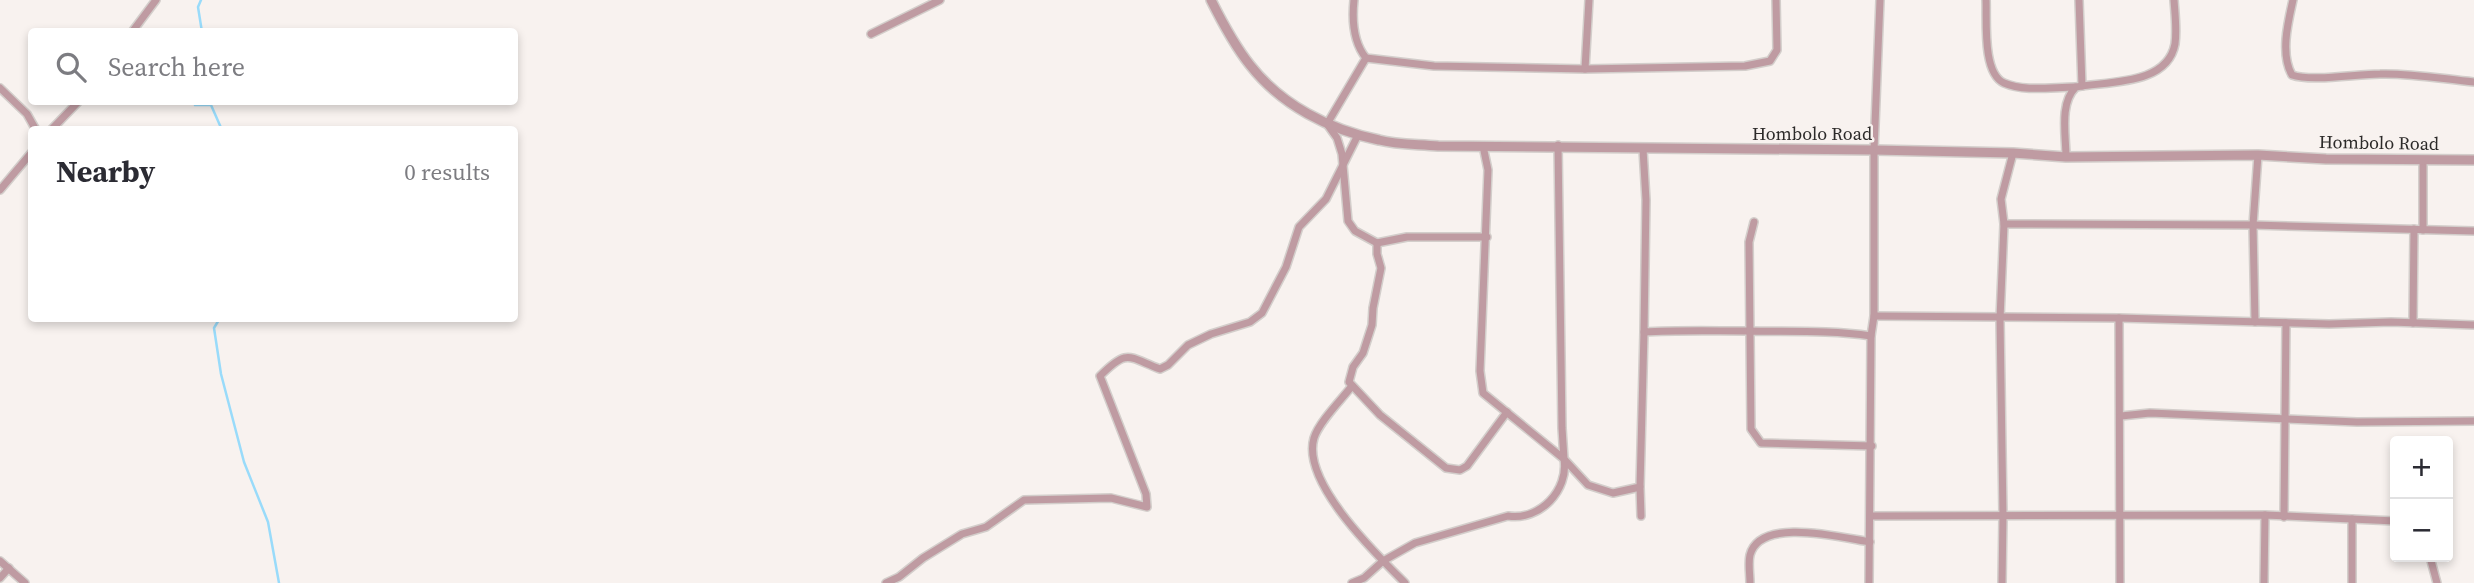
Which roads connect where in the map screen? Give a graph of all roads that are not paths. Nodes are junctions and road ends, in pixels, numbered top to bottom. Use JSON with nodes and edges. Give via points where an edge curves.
{"nodes":[{"id":1,"x":156,"y":0,"type":"edge"},
{"id":2,"x":940,"y":0,"type":"edge"},
{"id":3,"x":1211,"y":0,"type":"edge"},
{"id":4,"x":1354,"y":0,"type":"edge"},
{"id":5,"x":1589,"y":0,"type":"edge"},
{"id":6,"x":1776,"y":0,"type":"edge"},
{"id":7,"x":1880,"y":0,"type":"edge"},
{"id":8,"x":1986,"y":0,"type":"edge"},
{"id":9,"x":2080,"y":0,"type":"edge"},
{"id":10,"x":2174,"y":0,"type":"edge"},
{"id":11,"x":2293,"y":0,"type":"edge"},
{"id":12,"x":135,"y":28,"type":"edge"},
{"id":13,"x":871,"y":34,"type":"dead end"},
{"id":14,"x":1366,"y":58,"type":"junction"},
{"id":15,"x":1586,"y":69,"type":"junction"},
{"id":16,"x":2474,"y":82,"type":"edge"},
{"id":17,"x":2079,"y":87,"type":"junction"},
{"id":18,"x":0,"y":88,"type":"edge"},
{"id":19,"x":75,"y":105,"type":"edge"},
{"id":20,"x":1327,"y":124,"type":"junction"},
{"id":21,"x":34,"y":126,"type":"edge"},
{"id":22,"x":55,"y":126,"type":"edge"},
{"id":23,"x":1358,"y":135,"type":"junction"},
{"id":24,"x":1559,"y":145,"type":"junction"},
{"id":25,"x":1483,"y":146,"type":"junction"},
{"id":26,"x":1643,"y":149,"type":"junction"},
{"id":27,"x":1874,"y":150,"type":"junction"},
{"id":28,"x":2013,"y":153,"type":"junction"},
{"id":29,"x":2258,"y":155,"type":"junction"},
{"id":30,"x":28,"y":157,"type":"edge"},
{"id":31,"x":2066,"y":157,"type":"junction"},
{"id":32,"x":2423,"y":160,"type":"junction"},
{"id":33,"x":2474,"y":160,"type":"edge"},
{"id":34,"x":1343,"y":166,"type":"junction"},
{"id":35,"x":0,"y":190,"type":"edge"},
{"id":36,"x":1754,"y":222,"type":"dead end"},
{"id":37,"x":2004,"y":224,"type":"junction"},
{"id":38,"x":2253,"y":225,"type":"junction"},
{"id":39,"x":2414,"y":229,"type":"junction"},
{"id":40,"x":2423,"y":230,"type":"junction"},
{"id":41,"x":2474,"y":231,"type":"edge"},
{"id":42,"x":1487,"y":237,"type":"junction"},
{"id":43,"x":1377,"y":243,"type":"junction"},
{"id":44,"x":1874,"y":316,"type":"junction"},
{"id":45,"x":2000,"y":318,"type":"junction"},
{"id":46,"x":2119,"y":318,"type":"junction"},
{"id":47,"x":2255,"y":322,"type":"junction"},
{"id":48,"x":2286,"y":323,"type":"junction"},
{"id":49,"x":2413,"y":323,"type":"junction"},
{"id":50,"x":2474,"y":325,"type":"edge"},
{"id":51,"x":1750,"y":331,"type":"junction"},
{"id":52,"x":1644,"y":332,"type":"junction"},
{"id":53,"x":1871,"y":336,"type":"junction"},
{"id":54,"x":1352,"y":386,"type":"junction"},
{"id":55,"x":1507,"y":412,"type":"junction"},
{"id":56,"x":2121,"y":416,"type":"junction"},
{"id":57,"x":2284,"y":418,"type":"junction"},
{"id":58,"x":2474,"y":421,"type":"edge"},
{"id":59,"x":1871,"y":446,"type":"junction"},
{"id":60,"x":1564,"y":459,"type":"junction"},
{"id":61,"x":1640,"y":487,"type":"junction"},
{"id":62,"x":2121,"y":515,"type":"junction"},
{"id":63,"x":2265,"y":515,"type":"junction"},
{"id":64,"x":1641,"y":516,"type":"dead end"},
{"id":65,"x":1870,"y":516,"type":"junction"},
{"id":66,"x":2003,"y":516,"type":"junction"},
{"id":67,"x":2284,"y":517,"type":"junction"},
{"id":68,"x":2352,"y":519,"type":"junction"},
{"id":69,"x":2390,"y":521,"type":"edge"},
{"id":70,"x":1870,"y":542,"type":"junction"},
{"id":71,"x":0,"y":561,"type":"edge"},
{"id":72,"x":1383,"y":561,"type":"junction"},
{"id":73,"x":2431,"y":562,"type":"edge"},
{"id":74,"x":9,"y":568,"type":"junction"},
{"id":75,"x":0,"y":578,"type":"edge"},
{"id":76,"x":25,"y":583,"type":"edge"},
{"id":77,"x":886,"y":583,"type":"edge"},
{"id":78,"x":1352,"y":583,"type":"edge"},
{"id":79,"x":1405,"y":583,"type":"edge"},
{"id":80,"x":1750,"y":583,"type":"edge"},
{"id":81,"x":1869,"y":583,"type":"edge"},
{"id":82,"x":2002,"y":583,"type":"edge"},
{"id":83,"x":2120,"y":583,"type":"edge"},
{"id":84,"x":2263,"y":583,"type":"edge"},
{"id":85,"x":2352,"y":583,"type":"edge"},
{"id":86,"x":2437,"y":583,"type":"edge"}],
"edges":[{"from":1,"to":12,"type":"street"},
{"from":2,"to":13,"type":"street"},
{"from":3,"to":20,"type":"street","name":"Hombolo Road","via":[[1258,76]]},
{"from":4,"to":14,"type":"street","via":[[1354,25]]},
{"from":5,"to":15,"type":"street"},
{"from":6,"to":15,"type":"street","via":[[1777,50],[1770,61],[1745,66]]},
{"from":7,"to":27,"type":"street"},
{"from":8,"to":17,"type":"street","via":[[1989,58],[1998,79],[2021,87]]},
{"from":9,"to":17,"type":"street"},
{"from":10,"to":17,"type":"street","via":[[2175,42],[2165,64],[2144,76]]},
{"from":11,"to":16,"type":"street","via":[[2287,44],[2292,75],[2384,74]]},
{"from":14,"to":15,"type":"street","via":[[1434,66]]},
{"from":14,"to":20,"type":"street"},
{"from":17,"to":31,"type":"street","via":[[2067,99]]},
{"from":18,"to":21,"type":"street"},
{"from":19,"to":22,"type":"street"},
{"from":20,"to":23,"type":"street","name":"Hombolo Road"},
{"from":20,"to":34,"type":"street","via":[[1338,138]]},
{"from":23,"to":25,"type":"street","name":"Hombolo Road","via":[[1381,141]]},
{"from":23,"to":34,"type":"street"},
{"from":24,"to":25,"type":"street","name":"Hombolo Road"},
{"from":24,"to":26,"type":"street","name":"Hombolo Road"},
{"from":24,"to":60,"type":"street"},
{"from":25,"to":42,"type":"street","via":[[1488,170]]},
{"from":26,"to":27,"type":"street","name":"Hombolo Road"},
{"from":26,"to":52,"type":"street"},
{"from":27,"to":28,"type":"street","name":"Hombolo Road"},
{"from":27,"to":44,"type":"street"},
{"from":28,"to":31,"type":"street","name":"Hombolo Road"},
{"from":28,"to":37,"type":"street","via":[[2001,199]]},
{"from":29,"to":31,"type":"street","name":"Hombolo Road"},
{"from":29,"to":32,"type":"street","name":"Hombolo Road"},
{"from":29,"to":38,"type":"street"},
{"from":30,"to":35,"type":"street"},
{"from":32,"to":33,"type":"street","name":"Hombolo Road"},
{"from":32,"to":40,"type":"street"},
{"from":34,"to":43,"type":"street","via":[[1348,221],[1355,231]]},
{"from":34,"to":77,"type":"street","via":[[1326,199],[1299,227],[1286,267],[1262,313],[1251,322],[1188,345],[1160,369],[1132,356],[1122,358],[1100,376],[1147,507],[1111,498],[1024,500],[986,527],[962,534]]},
{"from":36,"to":51,"type":"street","via":[[1749,242]]},
{"from":37,"to":38,"type":"street"},
{"from":37,"to":45,"type":"street"},
{"from":38,"to":39,"type":"street"},
{"from":38,"to":47,"type":"street"},
{"from":39,"to":40,"type":"street"},
{"from":39,"to":49,"type":"street"},
{"from":40,"to":41,"type":"street"},
{"from":42,"to":43,"type":"street","via":[[1408,237]]},
{"from":42,"to":55,"type":"street","via":[[1480,372],[1483,393]]},
{"from":43,"to":54,"type":"street","via":[[1381,268],[1372,325],[1353,367]]},
{"from":44,"to":45,"type":"street"},
{"from":44,"to":53,"type":"street"},
{"from":45,"to":46,"type":"street"},
{"from":45,"to":66,"type":"street"},
{"from":46,"to":47,"type":"street"},
{"from":46,"to":56,"type":"street"},
{"from":47,"to":48,"type":"street"},
{"from":48,"to":49,"type":"street"},
{"from":48,"to":57,"type":"street"},
{"from":49,"to":50,"type":"street"},
{"from":51,"to":52,"type":"street"},
{"from":51,"to":53,"type":"street"},
{"from":51,"to":59,"type":"street","via":[[1751,429],[1756,439],[1761,443]]},
{"from":52,"to":61,"type":"street"},
{"from":53,"to":59,"type":"street"},
{"from":54,"to":55,"type":"street","via":[[1446,468],[1467,466]]},
{"from":54,"to":72,"type":"street","via":[[1316,433],[1312,456],[1329,494]]},
{"from":55,"to":60,"type":"street"},
{"from":56,"to":57,"type":"street"},
{"from":56,"to":62,"type":"street"},
{"from":57,"to":58,"type":"street"},
{"from":57,"to":67,"type":"street"},
{"from":59,"to":65,"type":"street"},
{"from":60,"to":61,"type":"street","via":[[1588,485],[1613,494]]},
{"from":60,"to":72,"type":"street","via":[[1566,471],[1559,489],[1539,511],[1415,543]]},
{"from":61,"to":64,"type":"street"},
{"from":62,"to":63,"type":"street"},
{"from":62,"to":66,"type":"street"},
{"from":62,"to":83,"type":"street"},
{"from":63,"to":67,"type":"street"},
{"from":63,"to":84,"type":"street"},
{"from":65,"to":66,"type":"street"},
{"from":65,"to":70,"type":"street"},
{"from":66,"to":82,"type":"street"},
{"from":67,"to":68,"type":"street"},
{"from":68,"to":69,"type":"street"},
{"from":68,"to":85,"type":"street"},
{"from":70,"to":80,"type":"street","via":[[1805,532],[1774,534],[1755,546]]},
{"from":70,"to":81,"type":"street"},
{"from":71,"to":74,"type":"street"},
{"from":72,"to":78,"type":"street"},
{"from":72,"to":79,"type":"street"},
{"from":73,"to":86,"type":"street"},
{"from":74,"to":75,"type":"street"},
{"from":74,"to":76,"type":"street"}]}
